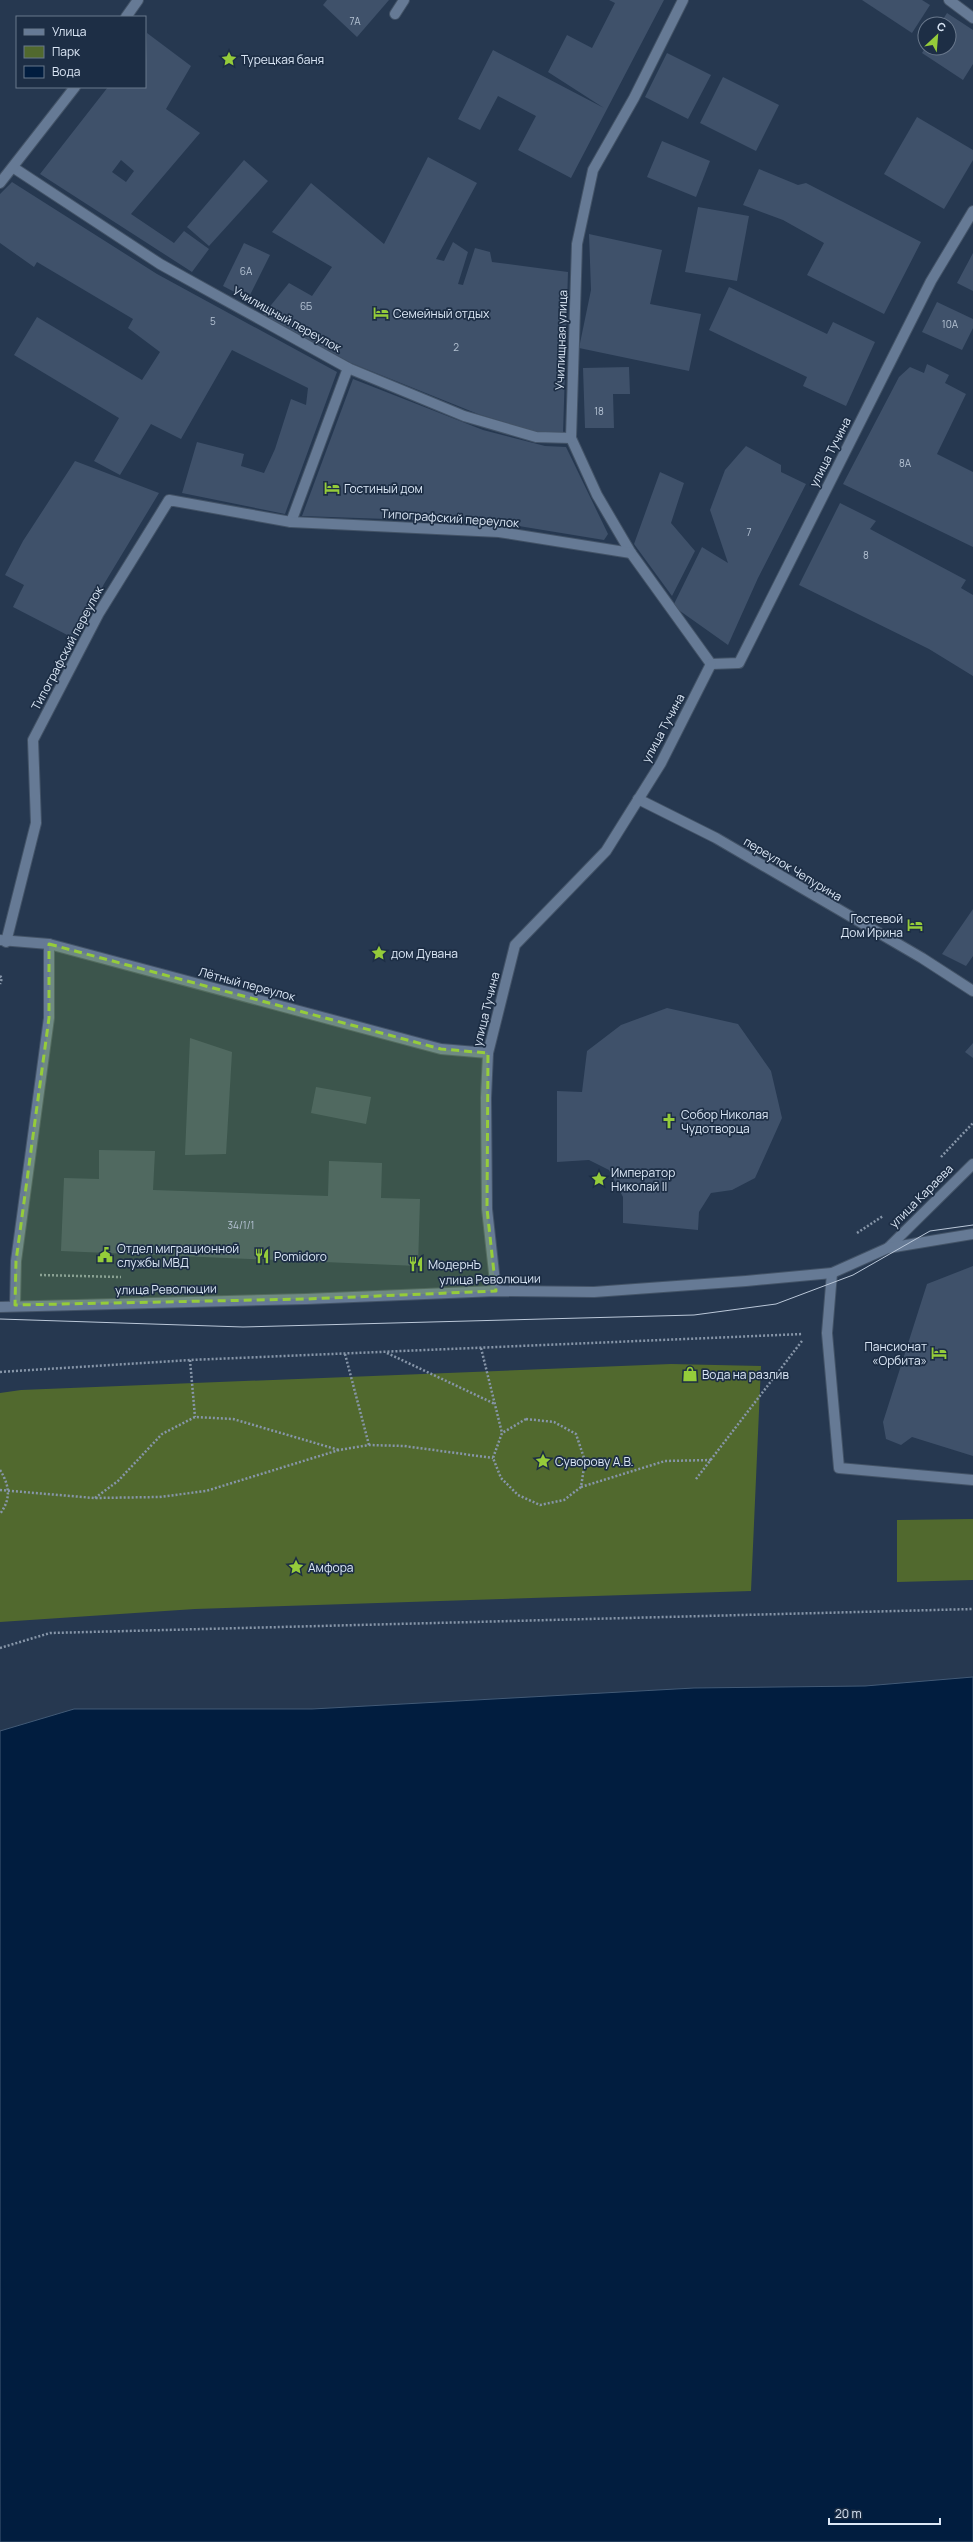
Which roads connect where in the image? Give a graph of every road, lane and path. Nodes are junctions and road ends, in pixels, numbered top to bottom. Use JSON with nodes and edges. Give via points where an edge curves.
{"nodes":[{"id":1,"x":138,"y":0,"type":"edge"},
{"id":2,"x":404,"y":0,"type":"edge"},
{"id":3,"x":683,"y":0,"type":"edge"},
{"id":4,"x":949,"y":0,"type":"edge"},
{"id":5,"x":394,"y":14,"type":"dead end"},
{"id":6,"x":127,"y":16,"type":"edge"},
{"id":7,"x":973,"y":18,"type":"edge"},
{"id":8,"x":74,"y":88,"type":"edge"},
{"id":9,"x":14,"y":168,"type":"junction"},
{"id":10,"x":0,"y":183,"type":"edge"},
{"id":11,"x":973,"y":211,"type":"edge"},
{"id":12,"x":348,"y":368,"type":"junction"},
{"id":13,"x":571,"y":438,"type":"junction"},
{"id":14,"x":291,"y":522,"type":"junction"},
{"id":15,"x":631,"y":553,"type":"junction"},
{"id":16,"x":711,"y":664,"type":"junction"},
{"id":17,"x":638,"y":799,"type":"junction"},
{"id":18,"x":3,"y":941,"type":"edge"},
{"id":19,"x":49,"y":944,"type":"junction"},
{"id":20,"x":0,"y":976,"type":"edge"},
{"id":21,"x":0,"y":984,"type":"edge"},
{"id":22,"x":973,"y":991,"type":"edge"},
{"id":23,"x":488,"y":1053,"type":"junction"},
{"id":24,"x":973,"y":1164,"type":"edge"},
{"id":25,"x":973,"y":1234,"type":"edge"},
{"id":26,"x":888,"y":1248,"type":"junction"},
{"id":27,"x":832,"y":1273,"type":"junction"},
{"id":28,"x":496,"y":1291,"type":"junction"},
{"id":29,"x":15,"y":1305,"type":"junction"},
{"id":30,"x":0,"y":1307,"type":"edge"},
{"id":31,"x":481,"y":1348,"type":"junction"},
{"id":32,"x":386,"y":1352,"type":"junction"},
{"id":33,"x":346,"y":1354,"type":"junction"},
{"id":34,"x":190,"y":1360,"type":"junction"},
{"id":35,"x":0,"y":1372,"type":"edge"},
{"id":36,"x":495,"y":1404,"type":"junction"},
{"id":37,"x":195,"y":1417,"type":"junction"},
{"id":38,"x":502,"y":1433,"type":"junction"},
{"id":39,"x":369,"y":1445,"type":"junction"},
{"id":40,"x":339,"y":1450,"type":"junction"},
{"id":41,"x":493,"y":1458,"type":"junction"},
{"id":42,"x":711,"y":1460,"type":"junction"},
{"id":43,"x":0,"y":1470,"type":"edge"},
{"id":44,"x":696,"y":1479,"type":"dead end"},
{"id":45,"x":973,"y":1480,"type":"edge"},
{"id":46,"x":581,"y":1487,"type":"junction"},
{"id":47,"x":0,"y":1490,"type":"edge"},
{"id":48,"x":9,"y":1490,"type":"junction"},
{"id":49,"x":94,"y":1498,"type":"junction"},
{"id":50,"x":0,"y":1514,"type":"edge"},
{"id":51,"x":973,"y":1609,"type":"edge"},
{"id":52,"x":0,"y":1648,"type":"edge"}],
"edges":[{"from":1,"to":6,"type":"street"},
{"from":2,"to":5,"type":"street"},
{"from":3,"to":13,"type":"street","name":"Училищная улица","via":[[634,98],[593,170],[577,244]]},
{"from":4,"to":7,"type":"street"},
{"from":8,"to":9,"type":"street"},
{"from":9,"to":10,"type":"street"},
{"from":9,"to":12,"type":"street","name":"Училищный переулок","via":[[160,264]]},
{"from":11,"to":16,"type":"street","name":"улица Тучина","via":[[931,281],[739,663]]},
{"from":12,"to":13,"type":"street","name":"Училищный переулок","via":[[464,416],[536,437]]},
{"from":12,"to":14,"type":"street"},
{"from":13,"to":15,"type":"street","name":"Училищная улица","via":[[597,495]]},
{"from":14,"to":15,"type":"street","name":"Типографский переулок","via":[[499,532]]},
{"from":14,"to":18,"type":"street","name":"Типографский переулок","via":[[169,500],[99,613],[33,740],[36,823]]},
{"from":15,"to":16,"type":"street","name":"Училищная улица"},
{"from":16,"to":17,"type":"street","name":"улица Тучина","via":[[661,763]]},
{"from":17,"to":22,"type":"street","name":"переулок Чепурина","via":[[716,838],[922,958]]},
{"from":17,"to":23,"type":"street","name":"улица Тучина","via":[[606,851],[515,945]]},
{"from":18,"to":19,"type":"street","name":"Лётный переулок"},
{"from":19,"to":23,"type":"street","name":"Лётный переулок","via":[[441,1049]]},
{"from":19,"to":29,"type":"street","via":[[49,1018],[16,1261]]},
{"from":20,"to":21,"type":"path"},
{"from":23,"to":28,"type":"street","name":"улица Тучина","via":[[486,1209]]},
{"from":24,"to":26,"type":"street","name":"улица Караева"},
{"from":25,"to":26,"type":"street","name":"улица Революции"},
{"from":26,"to":27,"type":"street","name":"улица Революции"},
{"from":27,"to":28,"type":"street","name":"улица Революции","via":[[594,1292]]},
{"from":27,"to":45,"type":"street","via":[[827,1333],[839,1468]]},
{"from":28,"to":29,"type":"street","name":"улица Революции","via":[[306,1299]]},
{"from":29,"to":30,"type":"street","name":"улица Революции"},
{"from":31,"to":32,"type":"path"},
{"from":31,"to":36,"type":"path"},
{"from":31,"to":42,"type":"path","via":[[807,1334]]},
{"from":32,"to":33,"type":"path"},
{"from":32,"to":36,"type":"path"},
{"from":33,"to":34,"type":"path"},
{"from":33,"to":39,"type":"path"},
{"from":34,"to":35,"type":"path"},
{"from":34,"to":37,"type":"path"},
{"from":36,"to":38,"type":"path"},
{"from":37,"to":40,"type":"path","via":[[233,1419]]},
{"from":37,"to":49,"type":"path","via":[[162,1434],[118,1481]]},
{"from":38,"to":41,"type":"path"},
{"from":38,"to":46,"type":"path","via":[[526,1419],[554,1422],[576,1434],[585,1461]]},
{"from":39,"to":40,"type":"path"},
{"from":39,"to":41,"type":"path","via":[[404,1446]]},
{"from":40,"to":49,"type":"path","via":[[206,1491],[159,1497]]},
{"from":41,"to":46,"type":"path","via":[[501,1478],[518,1495],[540,1505],[564,1500]]},
{"from":42,"to":44,"type":"path"},
{"from":42,"to":46,"type":"path","via":[[666,1461]]},
{"from":43,"to":48,"type":"path"},
{"from":47,"to":48,"type":"path"},
{"from":48,"to":49,"type":"path"},
{"from":48,"to":50,"type":"path","via":[[5,1507]]},
{"from":51,"to":52,"type":"path","via":[[50,1633]]}]}
